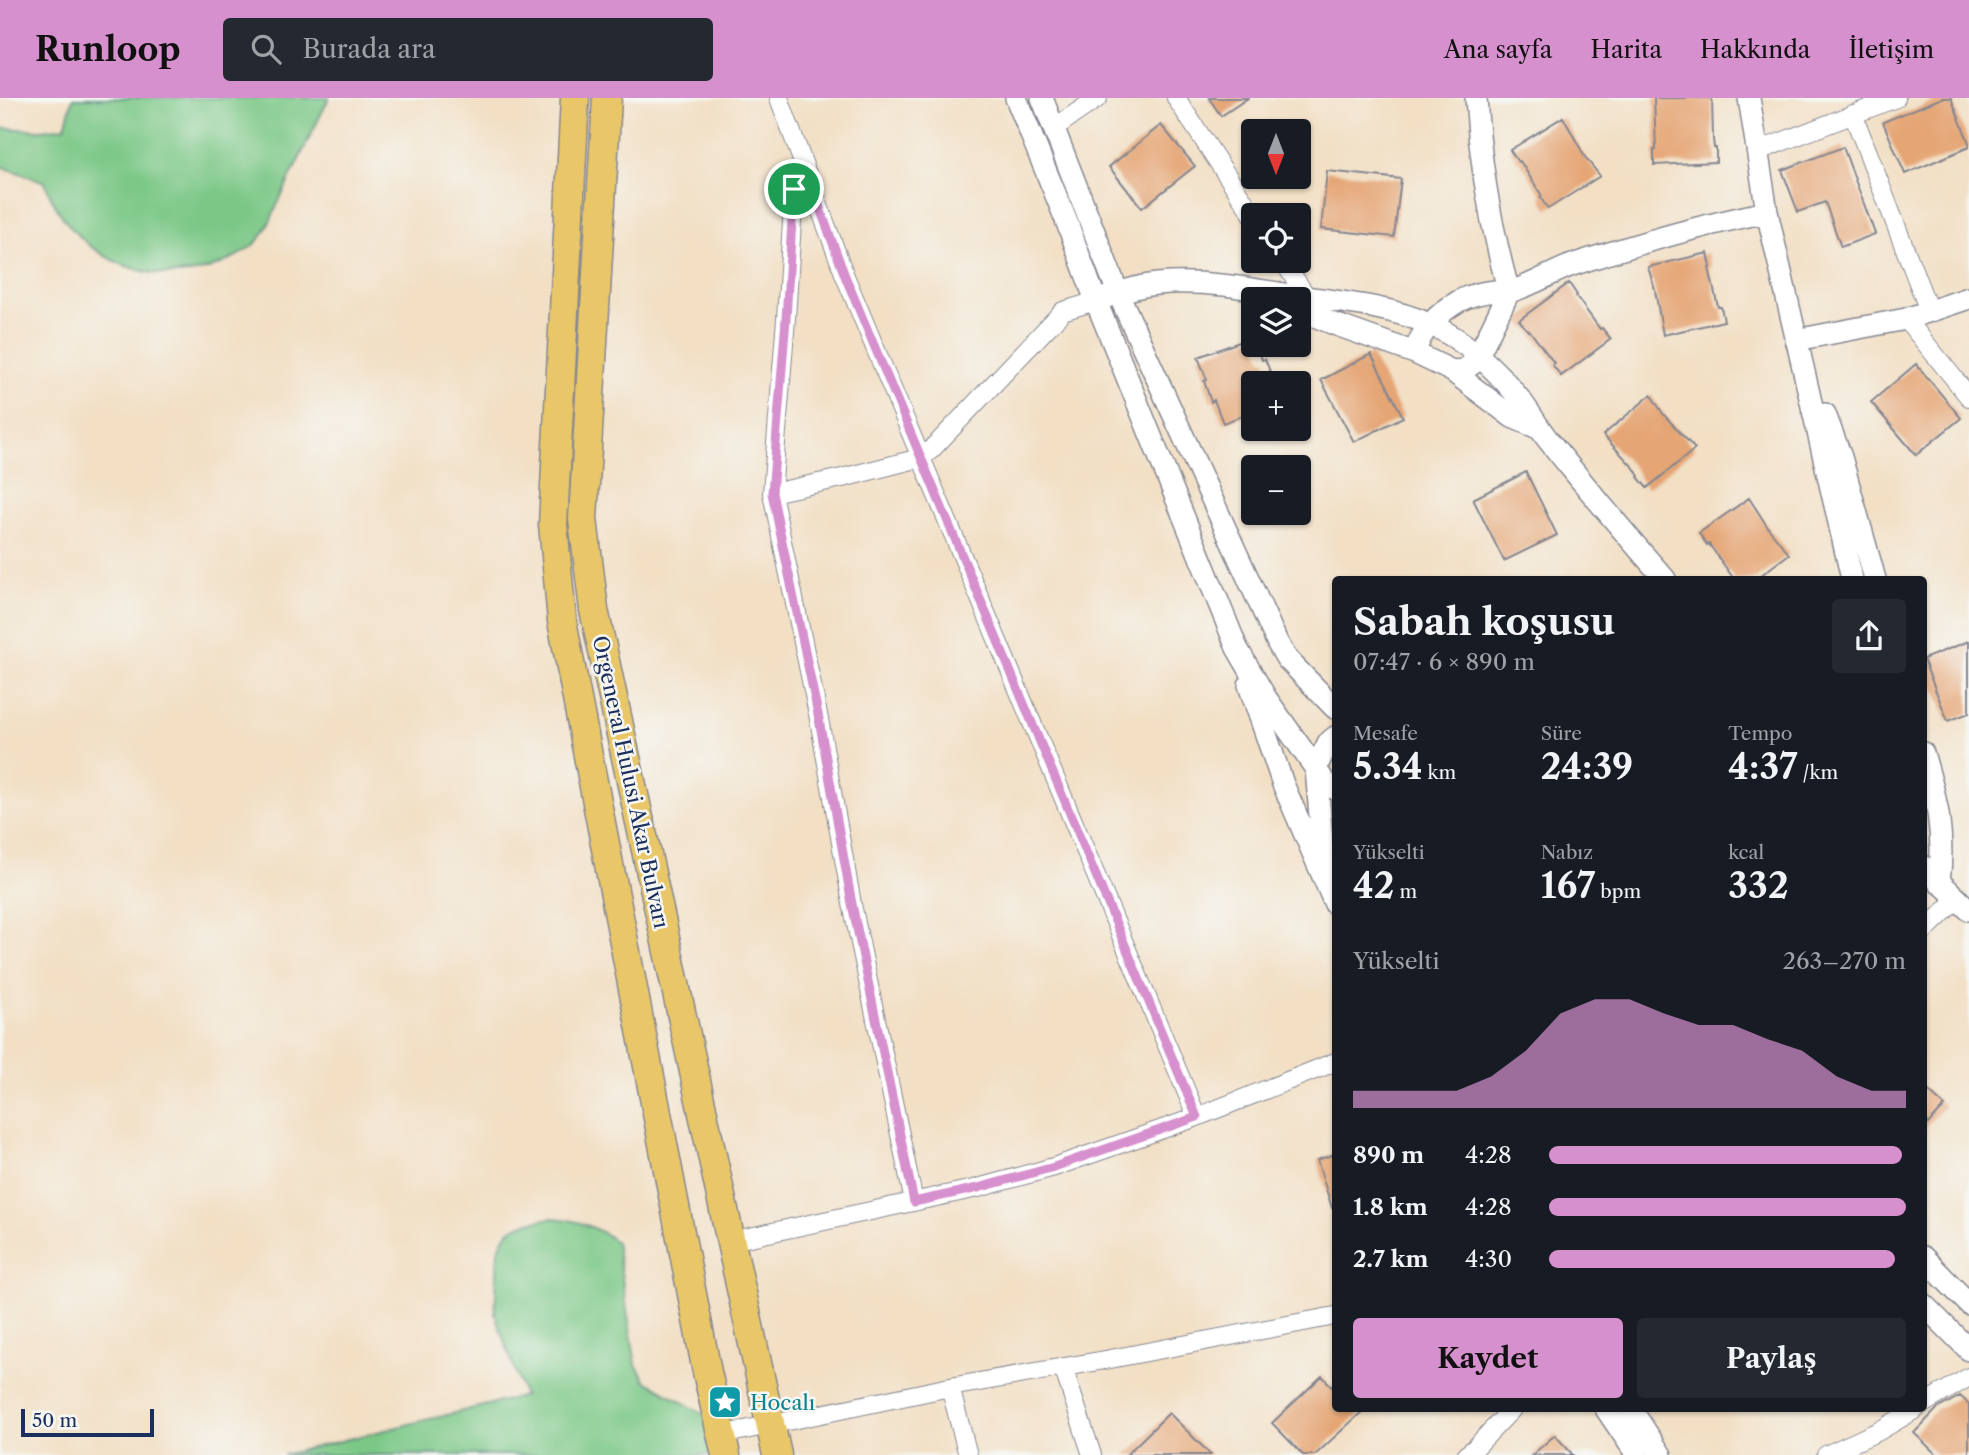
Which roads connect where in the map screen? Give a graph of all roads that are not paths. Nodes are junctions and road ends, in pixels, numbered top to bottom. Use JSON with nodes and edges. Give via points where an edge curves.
{"nodes":[{"id":1,"x":575,"y":98,"type":"edge"},
{"id":2,"x":607,"y":98,"type":"edge"},
{"id":3,"x":779,"y":98,"type":"edge"},
{"id":4,"x":1016,"y":98,"type":"edge"},
{"id":5,"x":1042,"y":98,"type":"edge"},
{"id":6,"x":1098,"y":98,"type":"edge"},
{"id":7,"x":1176,"y":98,"type":"edge"},
{"id":8,"x":1476,"y":98,"type":"edge"},
{"id":9,"x":1749,"y":98,"type":"edge"},
{"id":10,"x":1896,"y":98,"type":"edge"},
{"id":11,"x":1853,"y":114,"type":"junction"},
{"id":12,"x":1054,"y":128,"type":"junction"},
{"id":13,"x":1758,"y":151,"type":"junction"},
{"id":14,"x":808,"y":176,"type":"junction"},
{"id":15,"x":1245,"y":203,"type":"edge"},
{"id":16,"x":1767,"y":212,"type":"junction"},
{"id":17,"x":1241,"y":287,"type":"edge"},
{"id":18,"x":1509,"y":292,"type":"junction"},
{"id":19,"x":1118,"y":293,"type":"junction"},
{"id":20,"x":1969,"y":298,"type":"edge"},
{"id":21,"x":1096,"y":301,"type":"junction"},
{"id":22,"x":1311,"y":304,"type":"edge"},
{"id":23,"x":1311,"y":308,"type":"edge"},
{"id":24,"x":1929,"y":311,"type":"junction"},
{"id":25,"x":1906,"y":319,"type":"junction"},
{"id":26,"x":1431,"y":324,"type":"junction"},
{"id":27,"x":1796,"y":340,"type":"junction"},
{"id":28,"x":1415,"y":353,"type":"junction"},
{"id":29,"x":1479,"y":357,"type":"junction"},
{"id":30,"x":1452,"y":372,"type":"junction"},
{"id":31,"x":1969,"y":397,"type":"edge"},
{"id":32,"x":1538,"y":428,"type":"junction"},
{"id":33,"x":920,"y":457,"type":"junction"},
{"id":34,"x":772,"y":493,"type":"junction"},
{"id":35,"x":1662,"y":576,"type":"edge"},
{"id":36,"x":1851,"y":576,"type":"edge"},
{"id":37,"x":1874,"y":576,"type":"edge"},
{"id":38,"x":1237,"y":648,"type":"junction"},
{"id":39,"x":1332,"y":705,"type":"edge"},
{"id":40,"x":1332,"y":740,"type":"edge"},
{"id":41,"x":1927,"y":767,"type":"edge"},
{"id":42,"x":1316,"y":768,"type":"junction"},
{"id":43,"x":1332,"y":787,"type":"edge"},
{"id":44,"x":1927,"y":870,"type":"edge"},
{"id":45,"x":1325,"y":881,"type":"junction"},
{"id":46,"x":1939,"y":883,"type":"junction"},
{"id":47,"x":1332,"y":897,"type":"edge"},
{"id":48,"x":1963,"y":905,"type":"edge"},
{"id":49,"x":1927,"y":929,"type":"edge"},
{"id":50,"x":1332,"y":1063,"type":"edge"},
{"id":51,"x":1197,"y":1117,"type":"junction"},
{"id":52,"x":914,"y":1202,"type":"junction"},
{"id":53,"x":731,"y":1241,"type":"junction"},
{"id":54,"x":1927,"y":1261,"type":"edge"},
{"id":55,"x":1969,"y":1304,"type":"edge"},
{"id":56,"x":1927,"y":1308,"type":"edge"},
{"id":57,"x":1332,"y":1317,"type":"edge"},
{"id":58,"x":1969,"y":1350,"type":"edge"},
{"id":59,"x":1063,"y":1367,"type":"junction"},
{"id":60,"x":1969,"y":1377,"type":"edge"},
{"id":61,"x":950,"y":1387,"type":"junction"},
{"id":62,"x":1927,"y":1402,"type":"edge"},
{"id":63,"x":1509,"y":1412,"type":"edge"},
{"id":64,"x":1608,"y":1412,"type":"edge"},
{"id":65,"x":1633,"y":1412,"type":"edge"},
{"id":66,"x":1911,"y":1412,"type":"edge"},
{"id":67,"x":771,"y":1425,"type":"junction"},
{"id":68,"x":724,"y":1445,"type":"edge"},
{"id":69,"x":777,"y":1455,"type":"edge"},
{"id":70,"x":968,"y":1455,"type":"edge"},
{"id":71,"x":1091,"y":1455,"type":"edge"},
{"id":72,"x":1466,"y":1455,"type":"edge"},
{"id":73,"x":1637,"y":1455,"type":"edge"},
{"id":74,"x":1661,"y":1455,"type":"edge"},
{"id":75,"x":1826,"y":1455,"type":"edge"}],
"edges":[{"from":1,"to":68,"type":"main road","name":"Orgeneral Hulusi Akar Bulvarı","via":[[553,524],[562,621]]},
{"from":2,"to":53,"type":"main road","name":"Orgeneral Hulusi Akar Bulvarı","via":[[583,519],[594,610]]},
{"from":3,"to":14,"type":"street"},
{"from":4,"to":21,"type":"street"},
{"from":5,"to":12,"type":"street"},
{"from":6,"to":12,"type":"street"},
{"from":7,"to":15,"type":"street"},
{"from":8,"to":18,"type":"street","via":[[1486,190]]},
{"from":9,"to":13,"type":"street"},
{"from":10,"to":11,"type":"street"},
{"from":11,"to":13,"type":"street"},
{"from":11,"to":24,"type":"street"},
{"from":12,"to":19,"type":"street"},
{"from":13,"to":16,"type":"street"},
{"from":14,"to":33,"type":"street"},
{"from":14,"to":34,"type":"street","via":[[794,189]]},
{"from":16,"to":18,"type":"street","via":[[1631,246]]},
{"from":16,"to":27,"type":"street"},
{"from":17,"to":19,"type":"street","via":[[1158,284]]},
{"from":18,"to":26,"type":"street","via":[[1485,292],[1461,300]]},
{"from":18,"to":29,"type":"street"},
{"from":19,"to":21,"type":"street"},
{"from":19,"to":39,"type":"street","via":[[1278,644]]},
{"from":20,"to":24,"type":"street"},
{"from":21,"to":33,"type":"street","via":[[1063,311]]},
{"from":21,"to":38,"type":"street"},
{"from":22,"to":26,"type":"street","via":[[1395,312]]},
{"from":23,"to":28,"type":"street","via":[[1334,324]]},
{"from":24,"to":25,"type":"street"},
{"from":25,"to":27,"type":"street"},
{"from":25,"to":31,"type":"street"},
{"from":26,"to":28,"type":"street"},
{"from":26,"to":29,"type":"street"},
{"from":27,"to":36,"type":"street"},
{"from":27,"to":37,"type":"street","via":[[1841,457]]},
{"from":28,"to":30,"type":"street"},
{"from":29,"to":30,"type":"street","via":[[1470,367]]},
{"from":29,"to":32,"type":"street","via":[[1523,404]]},
{"from":30,"to":32,"type":"street","via":[[1512,417]]},
{"from":32,"to":35,"type":"street"},
{"from":33,"to":34,"type":"street"},
{"from":33,"to":51,"type":"street"},
{"from":34,"to":52,"type":"street"},
{"from":38,"to":42,"type":"street"},
{"from":38,"to":45,"type":"street","via":[[1283,784]]},
{"from":40,"to":42,"type":"street"},
{"from":41,"to":46,"type":"street","via":[[1941,825]]},
{"from":42,"to":43,"type":"street"},
{"from":42,"to":45,"type":"street"},
{"from":44,"to":46,"type":"street"},
{"from":45,"to":47,"type":"street"},
{"from":46,"to":48,"type":"street"},
{"from":48,"to":49,"type":"street"},
{"from":50,"to":51,"type":"street"},
{"from":51,"to":52,"type":"street","via":[[1054,1167]]},
{"from":52,"to":53,"type":"street"},
{"from":53,"to":67,"type":"main road","name":"Orgeneral Hulusi Akar Bulvarı"},
{"from":54,"to":55,"type":"street"},
{"from":56,"to":58,"type":"street"},
{"from":57,"to":59,"type":"street"},
{"from":59,"to":61,"type":"street"},
{"from":59,"to":71,"type":"street"},
{"from":60,"to":62,"type":"street"},
{"from":61,"to":67,"type":"street"},
{"from":61,"to":70,"type":"street"},
{"from":63,"to":72,"type":"street"},
{"from":64,"to":73,"type":"street"},
{"from":65,"to":74,"type":"street"},
{"from":66,"to":75,"type":"street"},
{"from":67,"to":68,"type":"street"},
{"from":67,"to":69,"type":"main road","name":"Orgeneral Hulusi Akar Bulvarı"}]}
